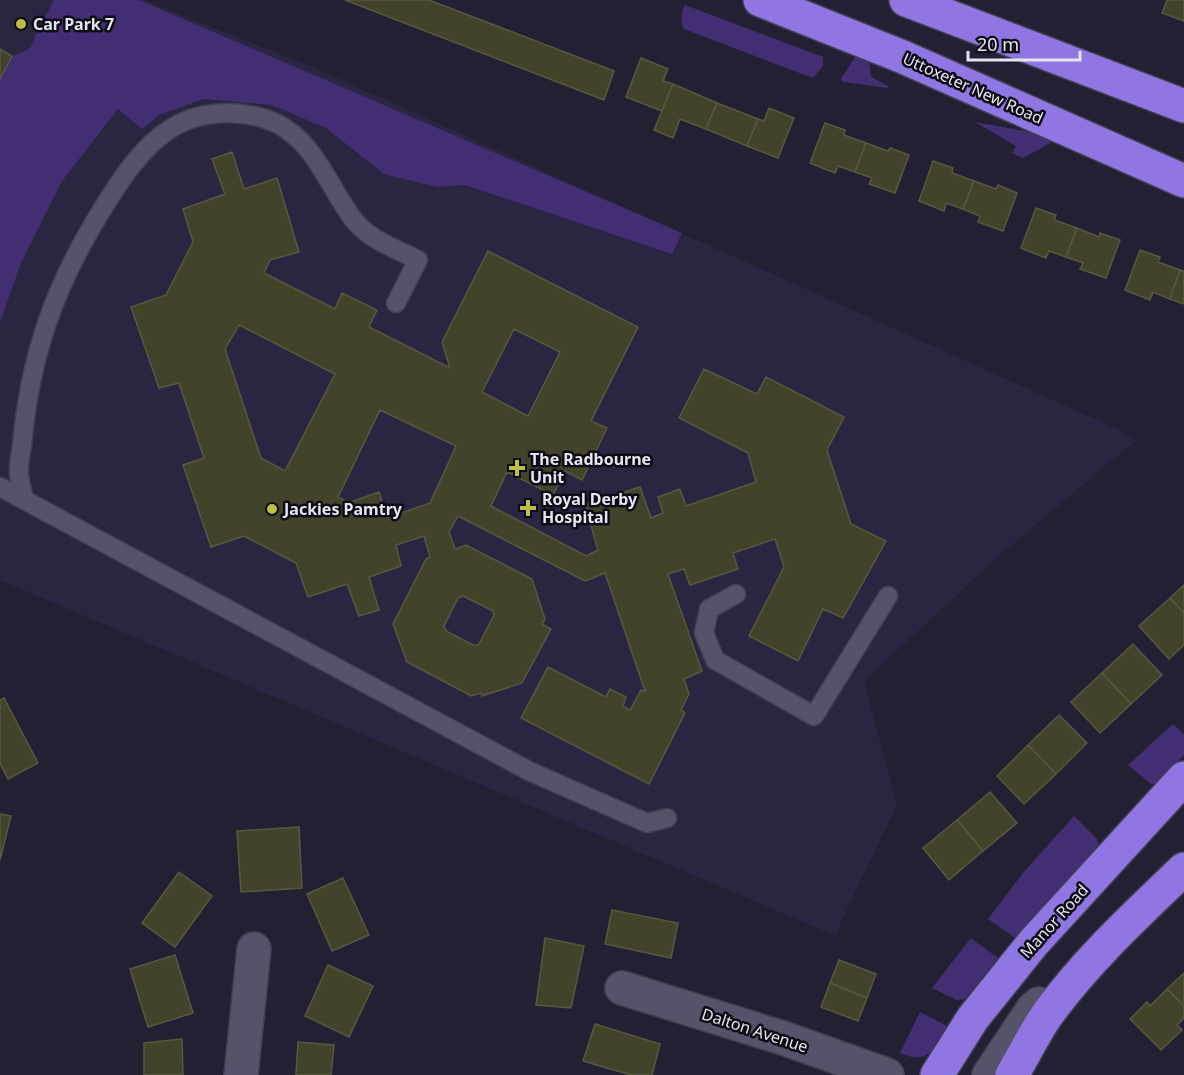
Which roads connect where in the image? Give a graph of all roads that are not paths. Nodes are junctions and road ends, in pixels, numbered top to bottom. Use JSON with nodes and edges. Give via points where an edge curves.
{"nodes":[{"id":1,"x":760,"y":0,"type":"edge"},
{"id":2,"x":906,"y":0,"type":"edge"},
{"id":3,"x":1184,"y":106,"type":"edge"},
{"id":4,"x":1184,"y":181,"type":"edge"},
{"id":5,"x":396,"y":303,"type":"dead end"},
{"id":6,"x":0,"y":487,"type":"edge"},
{"id":7,"x":24,"y":499,"type":"junction"},
{"id":8,"x":736,"y":594,"type":"dead end"},
{"id":9,"x":888,"y":596,"type":"dead end"},
{"id":10,"x":1184,"y":778,"type":"edge"},
{"id":11,"x":667,"y":818,"type":"dead end"},
{"id":12,"x":1184,"y":869,"type":"edge"},
{"id":13,"x":254,"y":949,"type":"dead end"},
{"id":14,"x":1079,"y":975,"type":"junction"},
{"id":15,"x":622,"y":988,"type":"dead end"},
{"id":16,"x":241,"y":1075,"type":"edge"},
{"id":17,"x":887,"y":1075,"type":"edge"},
{"id":18,"x":938,"y":1075,"type":"edge"},
{"id":19,"x":989,"y":1075,"type":"edge"},
{"id":20,"x":1012,"y":1075,"type":"edge"}],
"edges":[{"from":1,"to":4,"type":"highway","name":"Uttoxeter New Road","via":[[903,57]]},
{"from":2,"to":3,"type":"highway"},
{"from":5,"to":7,"type":"lane","via":[[418,260],[376,239],[354,221],[315,156],[292,134],[279,124],[237,113],[207,114],[171,128],[150,144],[112,193],[50,309],[31,378],[24,426],[18,472]]},
{"from":6,"to":7,"type":"lane"},
{"from":7,"to":11,"type":"lane","via":[[529,771],[646,823]]},
{"from":8,"to":9,"type":"lane","via":[[709,609],[704,633],[715,660],[814,716]]},
{"from":10,"to":18,"type":"highway","name":"Manor Road","via":[[1034,942],[973,1018]]},
{"from":12,"to":14,"type":"highway"},
{"from":13,"to":16,"type":"street"},
{"from":14,"to":19,"type":"street","via":[[1033,1009]]},
{"from":14,"to":20,"type":"highway","via":[[1047,1016]]},
{"from":15,"to":17,"type":"street","name":"Dalton Avenue"}]}
